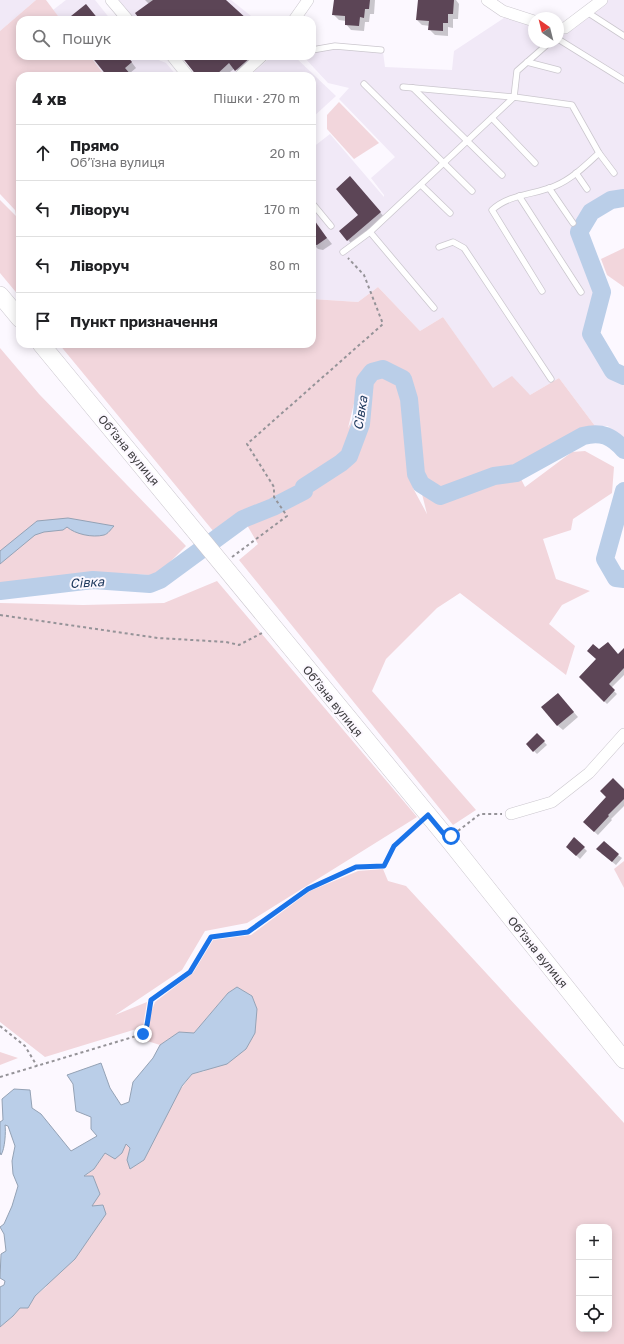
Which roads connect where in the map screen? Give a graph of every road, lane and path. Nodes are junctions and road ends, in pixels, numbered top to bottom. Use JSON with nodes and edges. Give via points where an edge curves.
{"nodes":[{"id":1,"x":111,"y":0,"type":"edge"},
{"id":2,"x":308,"y":0,"type":"edge"},
{"id":3,"x":487,"y":0,"type":"edge"},
{"id":4,"x":602,"y":0,"type":"edge"},
{"id":5,"x":587,"y":12,"type":"junction"},
{"id":6,"x":125,"y":16,"type":"edge"},
{"id":7,"x":297,"y":16,"type":"edge"},
{"id":8,"x":528,"y":19,"type":"edge"},
{"id":9,"x":564,"y":27,"type":"edge"},
{"id":10,"x":624,"y":36,"type":"edge"},
{"id":11,"x":564,"y":43,"type":"edge"},
{"id":12,"x":543,"y":48,"type":"edge"},
{"id":13,"x":316,"y":49,"type":"edge"},
{"id":14,"x":381,"y":50,"type":"dead end"},
{"id":15,"x":175,"y":60,"type":"edge"},
{"id":16,"x":258,"y":60,"type":"edge"},
{"id":17,"x":528,"y":62,"type":"junction"},
{"id":18,"x":558,"y":70,"type":"dead end"},
{"id":19,"x":185,"y":72,"type":"edge"},
{"id":20,"x":244,"y":72,"type":"edge"},
{"id":21,"x":624,"y":80,"type":"edge"},
{"id":22,"x":364,"y":84,"type":"dead end"},
{"id":23,"x":403,"y":87,"type":"dead end"},
{"id":24,"x":413,"y":88,"type":"junction"},
{"id":25,"x":514,"y":98,"type":"junction"},
{"id":26,"x":492,"y":118,"type":"junction"},
{"id":27,"x":467,"y":142,"type":"junction"},
{"id":28,"x":599,"y":153,"type":"junction"},
{"id":29,"x":535,"y":163,"type":"dead end"},
{"id":30,"x":443,"y":164,"type":"junction"},
{"id":31,"x":576,"y":173,"type":"junction"},
{"id":32,"x":614,"y":173,"type":"dead end"},
{"id":33,"x":502,"y":175,"type":"dead end"},
{"id":34,"x":421,"y":185,"type":"junction"},
{"id":35,"x":550,"y":188,"type":"junction"},
{"id":36,"x":587,"y":189,"type":"dead end"},
{"id":37,"x":472,"y":191,"type":"dead end"},
{"id":38,"x":519,"y":196,"type":"junction"},
{"id":39,"x":316,"y":208,"type":"edge"},
{"id":40,"x":450,"y":213,"type":"dead end"},
{"id":41,"x":573,"y":223,"type":"dead end"},
{"id":42,"x":331,"y":226,"type":"dead end"},
{"id":43,"x":370,"y":232,"type":"junction"},
{"id":44,"x":440,"y":247,"type":"dead end"},
{"id":45,"x":343,"y":252,"type":"joint"},
{"id":46,"x":542,"y":292,"type":"dead end"},
{"id":47,"x":581,"y":292,"type":"dead end"},
{"id":48,"x":0,"y":295,"type":"edge"},
{"id":49,"x":434,"y":308,"type":"dead end"},
{"id":50,"x":16,"y":314,"type":"edge"},
{"id":51,"x":44,"y":348,"type":"edge"},
{"id":52,"x":551,"y":379,"type":"dead end"},
{"id":53,"x":222,"y":563,"type":"junction"},
{"id":54,"x":0,"y":615,"type":"edge"},
{"id":55,"x":274,"y":626,"type":"junction"},
{"id":56,"x":624,"y":734,"type":"edge"},
{"id":57,"x":512,"y":814,"type":"joint"},
{"id":58,"x":428,"y":815,"type":"junction"},
{"id":59,"x":448,"y":839,"type":"junction"},
{"id":60,"x":0,"y":1026,"type":"edge"},
{"id":61,"x":624,"y":1060,"type":"edge"},
{"id":62,"x":37,"y":1066,"type":"junction"},
{"id":63,"x":0,"y":1077,"type":"edge"}],
"edges":[{"from":1,"to":6,"type":"street"},
{"from":2,"to":7,"type":"street"},
{"from":3,"to":8,"type":"street","via":[[503,12]]},
{"from":4,"to":5,"type":"street"},
{"from":5,"to":9,"type":"street"},
{"from":5,"to":10,"type":"lane"},
{"from":11,"to":21,"type":"lane"},
{"from":12,"to":17,"type":"lane"},
{"from":13,"to":14,"type":"lane","via":[[335,46]]},
{"from":15,"to":19,"type":"street"},
{"from":16,"to":20,"type":"street"},
{"from":17,"to":18,"type":"lane"},
{"from":17,"to":25,"type":"lane","via":[[517,71]]},
{"from":22,"to":30,"type":"lane"},
{"from":23,"to":24,"type":"lane"},
{"from":24,"to":25,"type":"lane"},
{"from":24,"to":27,"type":"lane"},
{"from":25,"to":26,"type":"lane"},
{"from":25,"to":28,"type":"lane","via":[[572,105]]},
{"from":26,"to":27,"type":"lane"},
{"from":26,"to":29,"type":"lane"},
{"from":27,"to":30,"type":"lane"},
{"from":27,"to":33,"type":"lane"},
{"from":28,"to":31,"type":"lane"},
{"from":28,"to":32,"type":"lane"},
{"from":30,"to":34,"type":"lane"},
{"from":30,"to":37,"type":"lane"},
{"from":31,"to":35,"type":"lane"},
{"from":31,"to":36,"type":"lane"},
{"from":34,"to":40,"type":"lane"},
{"from":34,"to":43,"type":"lane"},
{"from":35,"to":38,"type":"lane"},
{"from":35,"to":41,"type":"lane"},
{"from":38,"to":46,"type":"lane","via":[[492,210]]},
{"from":38,"to":47,"type":"lane"},
{"from":39,"to":42,"type":"lane"},
{"from":43,"to":45,"type":"lane"},
{"from":43,"to":49,"type":"lane"},
{"from":44,"to":52,"type":"lane","via":[[453,242],[464,248]]},
{"from":45,"to":53,"type":"path","via":[[364,275],[383,324],[247,444],[274,487],[274,498],[287,516]]},
{"from":48,"to":50,"type":"main road"},
{"from":51,"to":53,"type":"main road","name":"Обʼїзна вулиця"},
{"from":53,"to":55,"type":"main road","name":"Обʼїзна вулиця"},
{"from":54,"to":55,"type":"path","via":[[158,638],[239,645]]},
{"from":55,"to":58,"type":"main road","name":"Обʼїзна вулиця"},
{"from":56,"to":57,"type":"street","via":[[589,773],[552,802]]},
{"from":57,"to":59,"type":"path","via":[[480,814]]},
{"from":58,"to":59,"type":"main road","name":"Обʼїзна вулиця"},
{"from":58,"to":62,"type":"path","via":[[394,846],[384,866],[356,867],[308,889],[248,932],[211,937],[190,972],[151,1000],[143,1034]]},
{"from":59,"to":61,"type":"main road","name":"Обʼїзна вулиця"},
{"from":60,"to":62,"type":"path","via":[[25,1046]]},
{"from":62,"to":63,"type":"path"}]}
